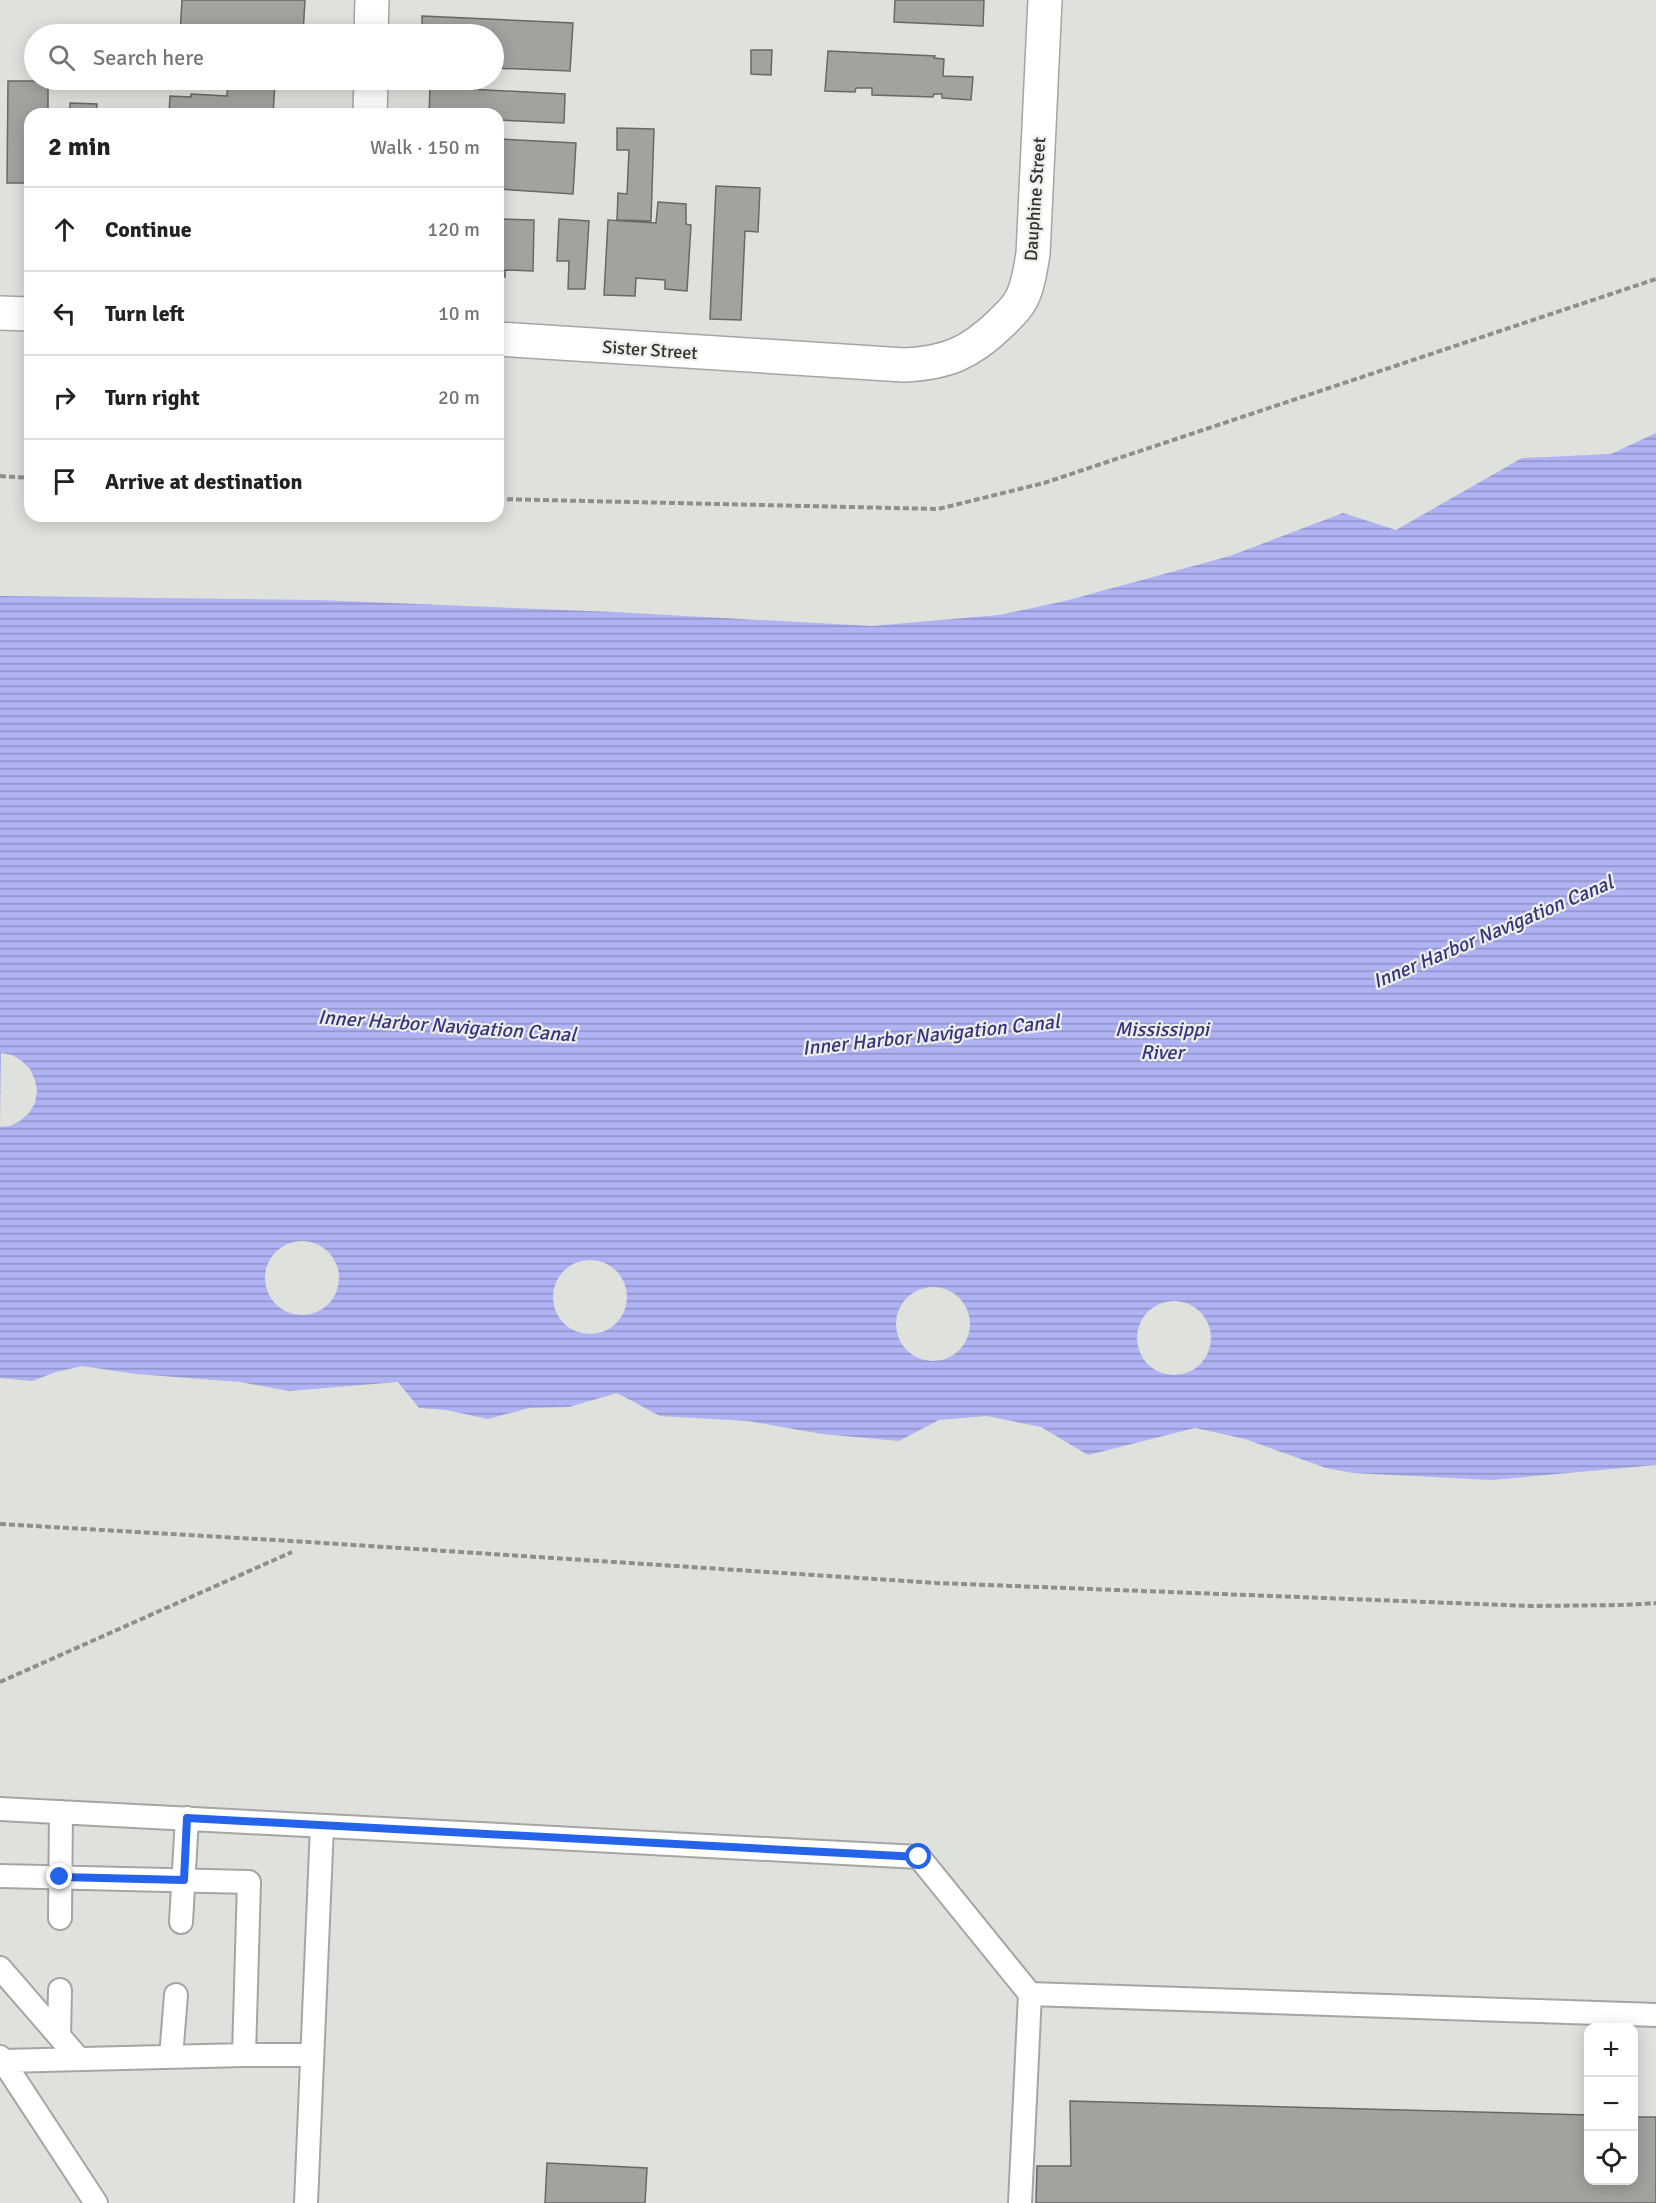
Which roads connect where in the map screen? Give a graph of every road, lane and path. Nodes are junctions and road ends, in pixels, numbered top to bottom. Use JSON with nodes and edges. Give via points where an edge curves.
{"nodes":[{"id":1,"x":372,"y":0,"type":"edge"},
{"id":2,"x":1045,"y":0,"type":"edge"},
{"id":3,"x":371,"y":24,"type":"edge"},
{"id":4,"x":370,"y":90,"type":"edge"},
{"id":5,"x":370,"y":108,"type":"edge"},
{"id":6,"x":1656,"y":279,"type":"edge"},
{"id":7,"x":0,"y":313,"type":"edge"},
{"id":8,"x":24,"y":314,"type":"edge"},
{"id":9,"x":504,"y":339,"type":"edge"},
{"id":10,"x":802,"y":360,"type":"joint"},
{"id":11,"x":0,"y":476,"type":"edge"},
{"id":12,"x":24,"y":478,"type":"edge"},
{"id":13,"x":504,"y":499,"type":"edge"},
{"id":14,"x":0,"y":1524,"type":"edge"},
{"id":15,"x":292,"y":1552,"type":"dead end"},
{"id":16,"x":1656,"y":1603,"type":"edge"},
{"id":17,"x":0,"y":1682,"type":"edge"},
{"id":18,"x":0,"y":1809,"type":"edge"},
{"id":19,"x":61,"y":1812,"type":"junction"},
{"id":20,"x":187,"y":1818,"type":"junction"},
{"id":21,"x":322,"y":1826,"type":"junction"},
{"id":22,"x":0,"y":1876,"type":"edge"},
{"id":23,"x":60,"y":1877,"type":"junction"},
{"id":24,"x":184,"y":1880,"type":"junction"},
{"id":25,"x":60,"y":1918,"type":"dead end"},
{"id":26,"x":181,"y":1922,"type":"dead end"},
{"id":27,"x":0,"y":1968,"type":"edge"},
{"id":28,"x":60,"y":1990,"type":"dead end"},
{"id":29,"x":1030,"y":1994,"type":"junction"},
{"id":30,"x":176,"y":1995,"type":"dead end"},
{"id":31,"x":1656,"y":2014,"type":"edge"},
{"id":32,"x":59,"y":2036,"type":"junction"},
{"id":33,"x":243,"y":2055,"type":"junction"},
{"id":34,"x":312,"y":2055,"type":"junction"},
{"id":35,"x":171,"y":2056,"type":"junction"},
{"id":36,"x":2,"y":2059,"type":"edge"},
{"id":37,"x":79,"y":2059,"type":"junction"},
{"id":38,"x":96,"y":2203,"type":"edge"},
{"id":39,"x":306,"y":2203,"type":"edge"},
{"id":40,"x":1020,"y":2203,"type":"edge"}],
"edges":[{"from":1,"to":3,"type":"street"},
{"from":2,"to":10,"type":"street","name":"Dauphine Street","via":[[1033,254],[1020,303],[983,340],[967,351],[937,361],[904,365]]},
{"from":4,"to":5,"type":"street"},
{"from":6,"to":13,"type":"path","via":[[1055,480],[938,509]]},
{"from":7,"to":8,"type":"street"},
{"from":9,"to":10,"type":"street","name":"Sister Street"},
{"from":11,"to":12,"type":"path"},
{"from":14,"to":16,"type":"path","via":[[936,1583],[1531,1606]]},
{"from":15,"to":17,"type":"path"},
{"from":18,"to":19,"type":"lane"},
{"from":19,"to":20,"type":"lane"},
{"from":19,"to":23,"type":"lane"},
{"from":20,"to":21,"type":"lane"},
{"from":20,"to":24,"type":"lane"},
{"from":21,"to":29,"type":"lane","via":[[919,1857]]},
{"from":21,"to":34,"type":"lane"},
{"from":22,"to":23,"type":"lane"},
{"from":23,"to":24,"type":"lane"},
{"from":23,"to":25,"type":"lane"},
{"from":24,"to":26,"type":"lane"},
{"from":24,"to":33,"type":"lane","via":[[249,1882]]},
{"from":27,"to":32,"type":"lane","via":[[22,2006]]},
{"from":28,"to":32,"type":"lane"},
{"from":29,"to":31,"type":"lane"},
{"from":29,"to":40,"type":"lane"},
{"from":30,"to":35,"type":"lane"},
{"from":32,"to":37,"type":"lane"},
{"from":33,"to":34,"type":"lane"},
{"from":33,"to":35,"type":"lane"},
{"from":34,"to":39,"type":"lane"},
{"from":35,"to":37,"type":"lane"},
{"from":36,"to":37,"type":"lane"},
{"from":36,"to":38,"type":"lane"}]}
